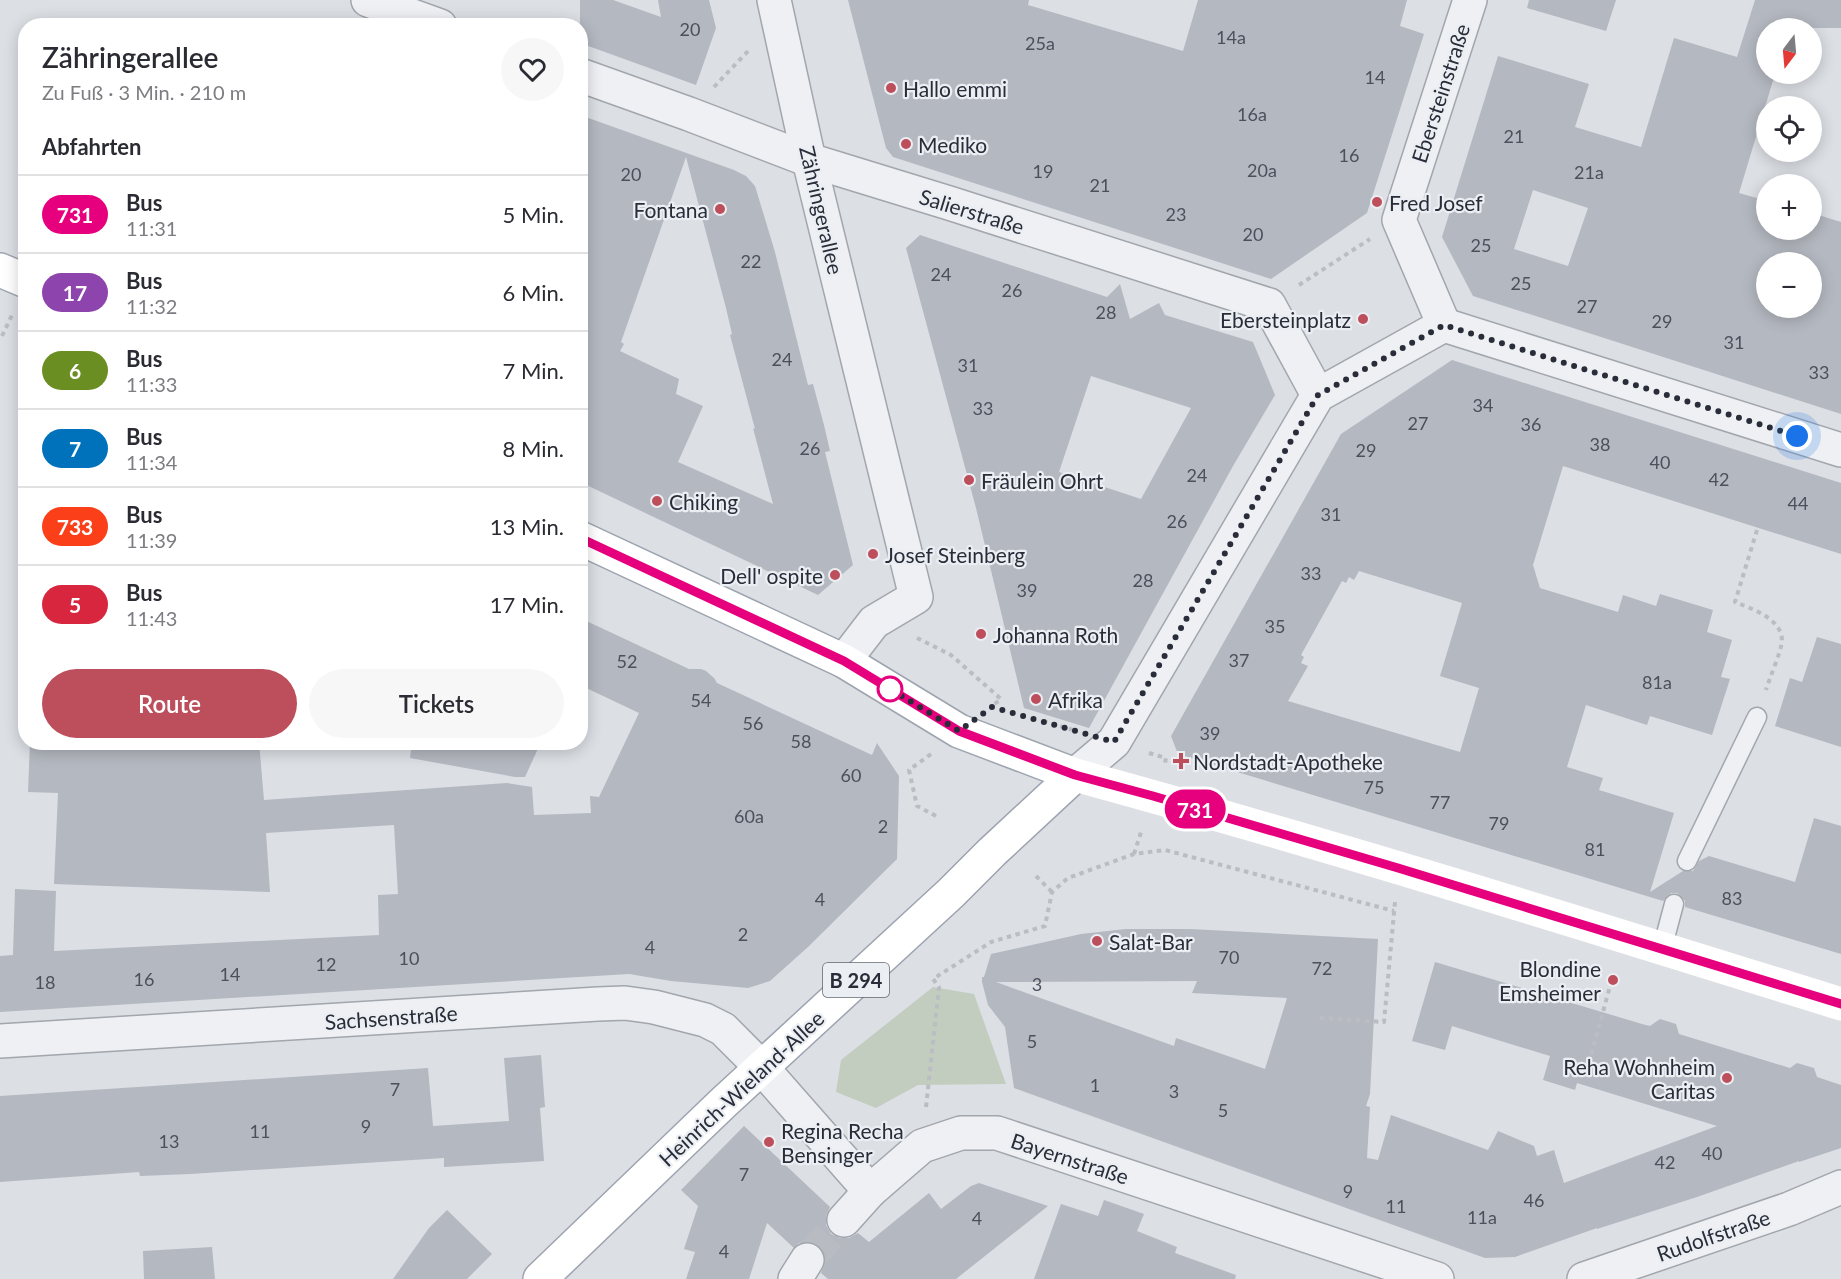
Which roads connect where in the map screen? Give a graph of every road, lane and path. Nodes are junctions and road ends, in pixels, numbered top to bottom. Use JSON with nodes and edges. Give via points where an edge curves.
{"nodes":[{"id":1,"x":368,"y":0,"type":"edge"},
{"id":2,"x":1470,"y":0,"type":"edge"},
{"id":3,"x":776,"y":9,"type":"edge"},
{"id":4,"x":418,"y":18,"type":"edge"},
{"id":5,"x":588,"y":78,"type":"edge"},
{"id":6,"x":688,"y":114,"type":"junction"},
{"id":7,"x":809,"y":160,"type":"junction"},
{"id":8,"x":1398,"y":220,"type":"junction"},
{"id":9,"x":0,"y":270,"type":"edge"},
{"id":10,"x":18,"y":278,"type":"edge"},
{"id":11,"x":1269,"y":305,"type":"junction"},
{"id":12,"x":10,"y":319,"type":"dead end"},
{"id":13,"x":1444,"y":325,"type":"junction"},
{"id":14,"x":2,"y":336,"type":"dead end"},
{"id":15,"x":1318,"y":395,"type":"junction"},
{"id":16,"x":1841,"y":450,"type":"edge"},
{"id":17,"x":1757,"y":530,"type":"dead end"},
{"id":18,"x":588,"y":542,"type":"edge"},
{"id":19,"x":874,"y":622,"type":"junction"},
{"id":20,"x":844,"y":661,"type":"junction"},
{"id":21,"x":1003,"y":710,"type":"dead end"},
{"id":22,"x":1756,"y":717,"type":"joint"},
{"id":23,"x":1036,"y":720,"type":"dead end"},
{"id":24,"x":959,"y":731,"type":"junction"},
{"id":25,"x":1114,"y":742,"type":"junction"},
{"id":26,"x":1075,"y":775,"type":"junction"},
{"id":27,"x":938,"y":817,"type":"dead end"},
{"id":28,"x":1687,"y":861,"type":"dead end"},
{"id":29,"x":1398,"y":868,"type":"junction"},
{"id":30,"x":1036,"y":876,"type":"dead end"},
{"id":31,"x":1052,"y":892,"type":"junction"},
{"id":32,"x":1674,"y":904,"type":"dead end"},
{"id":33,"x":1394,"y":911,"type":"junction"},
{"id":34,"x":1662,"y":949,"type":"junction"},
{"id":35,"x":1612,"y":979,"type":"dead end"},
{"id":36,"x":1841,"y":1005,"type":"edge"},
{"id":37,"x":1320,"y":1018,"type":"dead end"},
{"id":38,"x":0,"y":1041,"type":"edge"},
{"id":39,"x":1586,"y":1058,"type":"dead end"},
{"id":40,"x":762,"y":1068,"type":"junction"},
{"id":41,"x":927,"y":1095,"type":"dead end"},
{"id":42,"x":1841,"y":1187,"type":"edge"},
{"id":43,"x":870,"y":1191,"type":"junction"},
{"id":44,"x":844,"y":1220,"type":"tunnel mouth"},
{"id":45,"x":540,"y":1279,"type":"edge"},
{"id":46,"x":1437,"y":1279,"type":"edge"},
{"id":47,"x":1584,"y":1279,"type":"edge"}],
"edges":[{"from":1,"to":4,"type":"street"},
{"from":2,"to":8,"type":"street","name":"Ebersteinstraße"},
{"from":3,"to":6,"type":"path"},
{"from":3,"to":7,"type":"street","name":"Zähringerallee"},
{"from":5,"to":6,"type":"street","name":"Salierstraße"},
{"from":6,"to":7,"type":"street","name":"Salierstraße"},
{"from":7,"to":11,"type":"street","name":"Salierstraße"},
{"from":7,"to":19,"type":"street","name":"Zähringerallee","via":[[916,597]]},
{"from":8,"to":11,"type":"path"},
{"from":8,"to":13,"type":"street"},
{"from":9,"to":10,"type":"main road"},
{"from":11,"to":15,"type":"street"},
{"from":12,"to":14,"type":"path"},
{"from":13,"to":15,"type":"street"},
{"from":13,"to":16,"type":"street"},
{"from":15,"to":25,"type":"street"},
{"from":17,"to":22,"type":"path","via":[[1736,602],[1769,618],[1782,639]]},
{"from":18,"to":20,"type":"main road"},
{"from":19,"to":20,"type":"street","name":"Zähringerallee"},
{"from":19,"to":21,"type":"path","via":[[951,655],[1001,699],[992,707]]},
{"from":20,"to":24,"type":"main road"},
{"from":22,"to":28,"type":"lane"},
{"from":23,"to":25,"type":"path"},
{"from":24,"to":26,"type":"main road"},
{"from":24,"to":27,"type":"path","via":[[909,770],[917,806]]},
{"from":25,"to":26,"type":"street"},
{"from":26,"to":29,"type":"main road"},
{"from":26,"to":40,"type":"main road","name":"Heinrich-Wieland-Allee","number":"B 294"},
{"from":29,"to":33,"type":"path"},
{"from":29,"to":34,"type":"main road"},
{"from":30,"to":31,"type":"path"},
{"from":31,"to":33,"type":"path","via":[[1068,878],[1134,854],[1165,849]]},
{"from":31,"to":41,"type":"path","via":[[1045,926],[992,942],[933,979],[939,987]]},
{"from":32,"to":34,"type":"lane"},
{"from":33,"to":37,"type":"path","via":[[1384,1022]]},
{"from":34,"to":36,"type":"main road"},
{"from":35,"to":39,"type":"path","via":[[1590,1059]]},
{"from":38,"to":40,"type":"street","name":"Sachsenstraße","via":[[625,1003],[705,1020],[723,1029]]},
{"from":40,"to":43,"type":"street"},
{"from":40,"to":45,"type":"main road","name":"Heinrich-Wieland-Allee","number":"B 294"},
{"from":42,"to":47,"type":"street","name":"Rudolfstraße","via":[[1790,1209]]},
{"from":43,"to":44,"type":"street","name":"Bayernstraße"},
{"from":43,"to":46,"type":"street","name":"Bayernstraße","via":[[922,1146],[961,1133],[997,1133]]}]}
